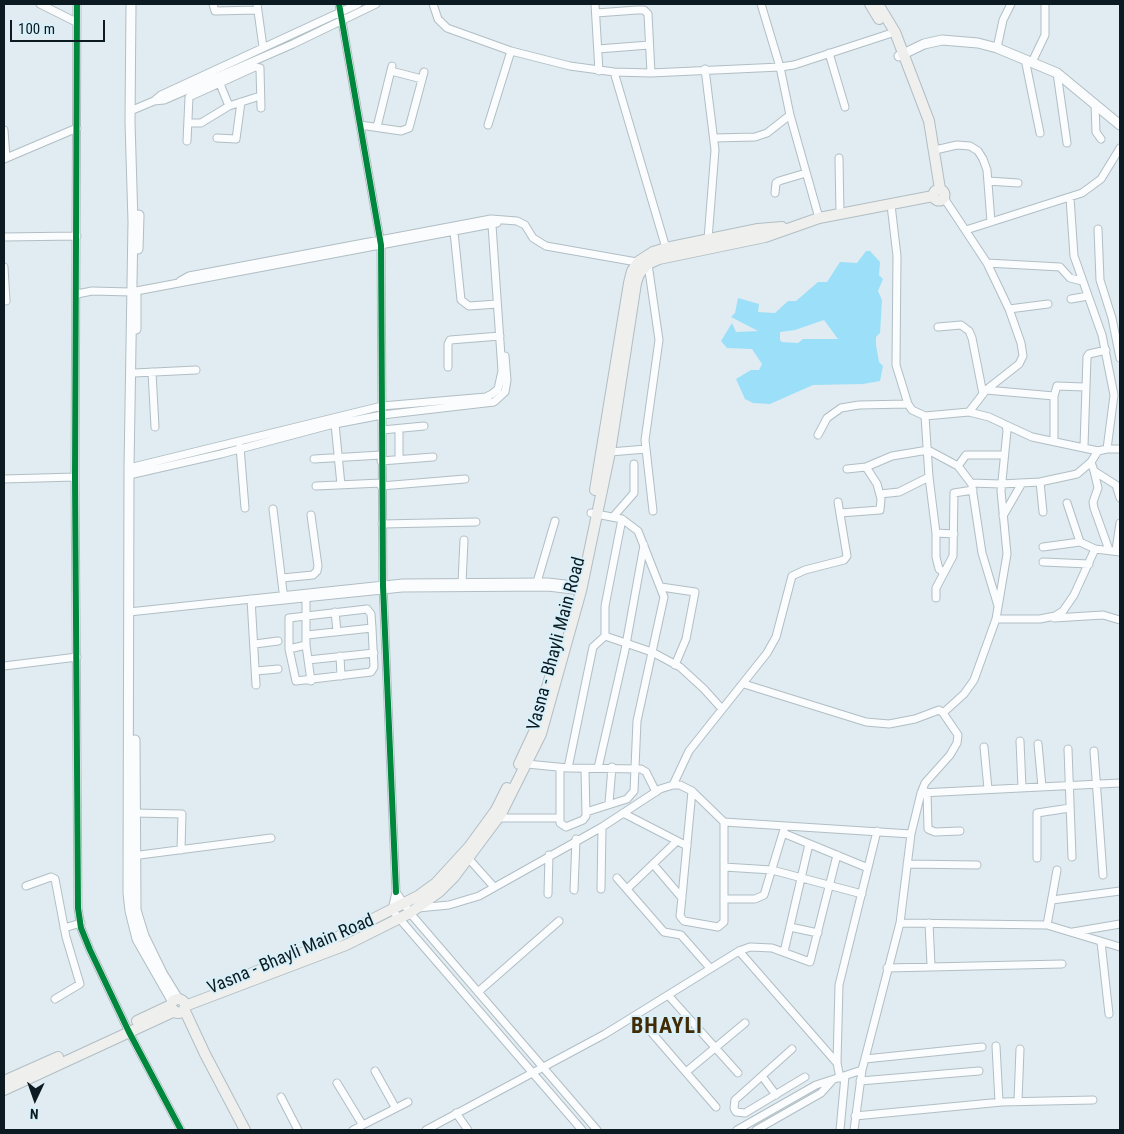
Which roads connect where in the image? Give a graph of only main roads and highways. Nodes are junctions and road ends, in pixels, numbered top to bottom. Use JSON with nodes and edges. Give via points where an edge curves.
{"nodes":[{"id":1,"x":870,"y":4,"type":"edge"},
{"id":2,"x":878,"y":4,"type":"edge"},
{"id":3,"x":892,"y":33,"type":"junction"},
{"id":4,"x":794,"y":226,"type":"junction"},
{"id":5,"x":643,"y":262,"type":"junction"},
{"id":6,"x":594,"y":514,"type":"junction"},
{"id":7,"x":578,"y":589,"type":"junction"},
{"id":8,"x":396,"y":914,"type":"junction"},
{"id":9,"x":178,"y":1006,"type":"junction"},
{"id":10,"x":128,"y":1029,"type":"junction"},
{"id":11,"x":4,"y":1082,"type":"edge"},
{"id":12,"x":4,"y":1090,"type":"edge"},
{"id":13,"x":239,"y":1130,"type":"edge"},
{"id":14,"x":245,"y":1130,"type":"edge"}],
"edges":[{"from":1,"to":3,"type":"main road"},
{"from":2,"to":3,"type":"main road"},
{"from":3,"to":4,"type":"main road","via":[[929,121],[939,195],[819,218]]},
{"from":4,"to":5,"type":"main road","via":[[765,237]]},
{"from":4,"to":5,"type":"main road","via":[[758,229],[666,248],[653,252]]},
{"from":5,"to":6,"type":"main road","name":"Vasna - Bhayli Main Road","via":[[636,283],[610,452]]},
{"from":5,"to":6,"type":"main road","name":"Vasna - Bhayli Main Road","via":[[632,270],[629,282]]},
{"from":6,"to":7,"type":"main road","name":"Vasna - Bhayli Main Road"},
{"from":7,"to":8,"type":"main road","name":"Vasna - Bhayli Main Road","via":[[534,732],[496,810],[447,872]]},
{"from":7,"to":8,"type":"main road","name":"Vasna - Bhayli Main Road","via":[[541,734],[499,818],[469,859],[439,892],[413,910]]},
{"from":8,"to":9,"type":"main road","name":"Vasna - Bhayli Main Road"},
{"from":9,"to":10,"type":"main road","name":"Vasna - Bhayli Main Road"},
{"from":9,"to":13,"type":"main road"},
{"from":9,"to":14,"type":"main road"},
{"from":10,"to":11,"type":"main road","name":"Vasna - Bhayli Main Road"},
{"from":10,"to":12,"type":"main road","name":"Vasna - Bhayli Main Road"}]}
